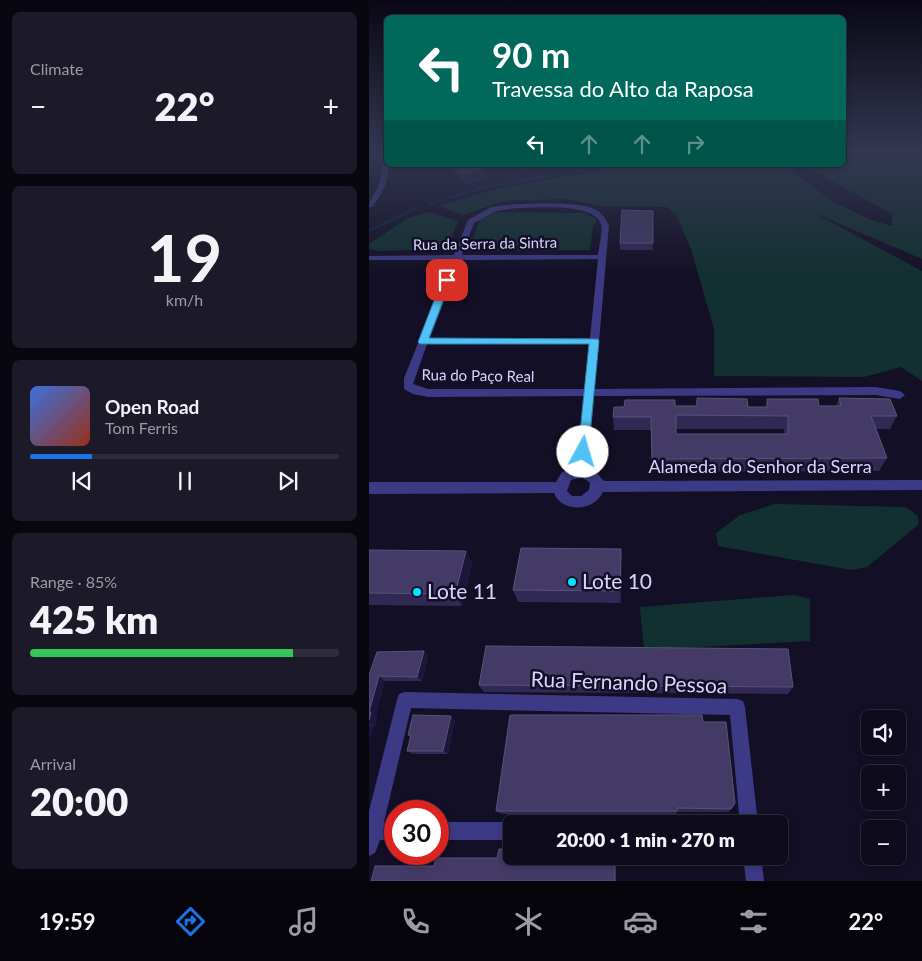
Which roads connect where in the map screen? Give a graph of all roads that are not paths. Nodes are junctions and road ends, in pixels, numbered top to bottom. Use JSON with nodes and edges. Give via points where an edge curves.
{"nodes":[{"id":1,"x":377,"y":193,"type":"edge"},
{"id":2,"x":369,"y":205,"type":"edge"},
{"id":3,"x":602,"y":257,"type":"junction"},
{"id":4,"x":369,"y":258,"type":"edge"},
{"id":5,"x":455,"y":258,"type":"junction"},
{"id":6,"x":594,"y":341,"type":"junction"},
{"id":7,"x":423,"y":342,"type":"junction"},
{"id":8,"x":589,"y":393,"type":"junction"},
{"id":9,"x":900,"y":395,"type":"dead end"},
{"id":10,"x":582,"y":472,"type":"junction"},
{"id":11,"x":922,"y":485,"type":"edge"},
{"id":12,"x":560,"y":487,"type":"junction"},
{"id":13,"x":598,"y":487,"type":"junction"},
{"id":14,"x":369,"y":488,"type":"edge"},
{"id":15,"x":748,"y":815,"type":"edge"},
{"id":16,"x":449,"y":831,"type":"edge"},
{"id":17,"x":503,"y":831,"type":"edge"},
{"id":18,"x":384,"y":835,"type":"edge"},
{"id":19,"x":371,"y":839,"type":"edge"},
{"id":20,"x":753,"y":865,"type":"edge"},
{"id":21,"x":755,"y":881,"type":"edge"}],
"edges":[{"from":1,"to":2,"type":"street"},
{"from":3,"to":5,"type":"street","name":"Rua da Serra da Sintra"},
{"from":3,"to":5,"type":"street","name":"Rua do Paço Real","via":[[605,225],[601,217],[592,210],[549,206],[495,209],[480,215],[471,222]]},
{"from":3,"to":6,"type":"street","name":"Rua do Paço Real"},
{"from":4,"to":5,"type":"street","name":"Rua da Serra da Sintra"},
{"from":5,"to":7,"type":"street","name":"Rua do Paço Real"},
{"from":6,"to":7,"type":"street"},
{"from":6,"to":8,"type":"street","name":"Rua do Paço Real"},
{"from":7,"to":8,"type":"street","name":"Rua do Paço Real","via":[[408,386],[417,391]]},
{"from":8,"to":9,"type":"street","name":"Rua do Paço Real","via":[[876,391]]},
{"from":8,"to":10,"type":"street","name":"Rua do Paço Real"},
{"from":10,"to":12,"type":"street","via":[[567,476]]},
{"from":10,"to":13,"type":"street","via":[[593,477]]},
{"from":11,"to":13,"type":"street","name":"Alameda do Senhor da Serra"},
{"from":12,"to":13,"type":"street","via":[[564,499],[577,503],[592,498]]},
{"from":12,"to":14,"type":"street"},
{"from":15,"to":19,"type":"street","name":"Rua Fernando Pessoa","via":[[737,706],[405,700]]},
{"from":16,"to":17,"type":"street"},
{"from":18,"to":19,"type":"street"},
{"from":20,"to":21,"type":"street"}]}
